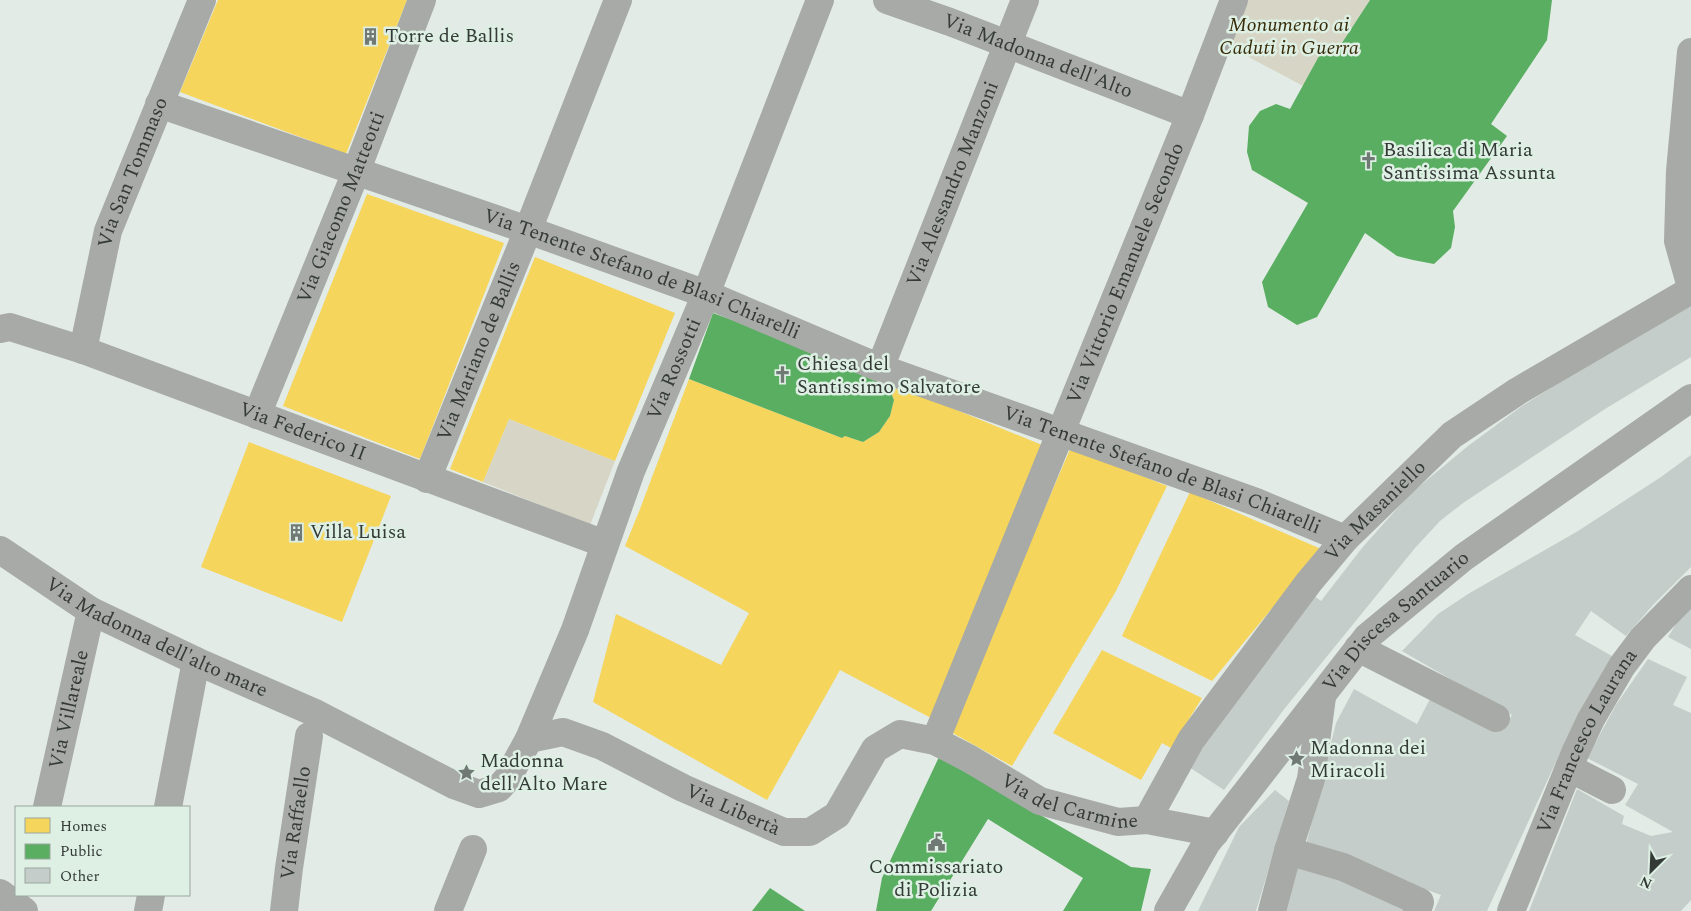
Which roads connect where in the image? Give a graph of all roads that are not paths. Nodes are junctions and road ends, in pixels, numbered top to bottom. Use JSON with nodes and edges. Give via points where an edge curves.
{"nodes":[{"id":1,"x":202,"y":0,"type":"edge"},
{"id":2,"x":422,"y":0,"type":"edge"},
{"id":3,"x":618,"y":0,"type":"edge"},
{"id":4,"x":820,"y":0,"type":"edge"},
{"id":5,"x":887,"y":0,"type":"edge"},
{"id":6,"x":1025,"y":0,"type":"edge"},
{"id":7,"x":1234,"y":0,"type":"edge"},
{"id":8,"x":1006,"y":44,"type":"junction"},
{"id":9,"x":1691,"y":52,"type":"edge"},
{"id":10,"x":160,"y":104,"type":"junction"},
{"id":11,"x":1190,"y":114,"type":"junction"},
{"id":12,"x":356,"y":172,"type":"junction"},
{"id":13,"x":528,"y":230,"type":"junction"},
{"id":14,"x":1691,"y":288,"type":"edge"},
{"id":15,"x":706,"y":294,"type":"junction"},
{"id":16,"x":0,"y":329,"type":"edge"},
{"id":17,"x":83,"y":350,"type":"junction"},
{"id":18,"x":880,"y":368,"type":"junction"},
{"id":19,"x":1691,"y":398,"type":"edge"},
{"id":20,"x":257,"y":415,"type":"junction"},
{"id":21,"x":1061,"y":432,"type":"junction"},
{"id":22,"x":426,"y":479,"type":"junction"},
{"id":23,"x":1345,"y":539,"type":"junction"},
{"id":24,"x":605,"y":544,"type":"junction"},
{"id":25,"x":1,"y":546,"type":"edge"},
{"id":26,"x":1691,"y":589,"type":"edge"},
{"id":27,"x":91,"y":611,"type":"junction"},
{"id":28,"x":1358,"y":648,"type":"junction"},
{"id":29,"x":196,"y":661,"type":"junction"},
{"id":30,"x":1322,"y":694,"type":"junction"},
{"id":31,"x":1496,"y":718,"type":"dead end"},
{"id":32,"x":311,"y":724,"type":"junction"},
{"id":33,"x":529,"y":739,"type":"junction"},
{"id":34,"x":935,"y":741,"type":"junction"},
{"id":35,"x":1570,"y":768,"type":"junction"},
{"id":36,"x":1612,"y":790,"type":"dead end"},
{"id":37,"x":47,"y":806,"type":"edge"},
{"id":38,"x":168,"y":806,"type":"edge"},
{"id":39,"x":1147,"y":820,"type":"junction"},
{"id":40,"x":1215,"y":833,"type":"junction"},
{"id":41,"x":473,"y":849,"type":"dead end"},
{"id":42,"x":1288,"y":851,"type":"junction"},
{"id":43,"x":0,"y":894,"type":"edge"},
{"id":44,"x":27,"y":896,"type":"edge"},
{"id":45,"x":151,"y":896,"type":"edge"},
{"id":46,"x":24,"y":911,"type":"edge"},
{"id":47,"x":148,"y":911,"type":"edge"},
{"id":48,"x":284,"y":911,"type":"edge"},
{"id":49,"x":448,"y":911,"type":"edge"},
{"id":50,"x":1168,"y":911,"type":"edge"},
{"id":51,"x":1272,"y":911,"type":"edge"},
{"id":52,"x":1417,"y":911,"type":"edge"},
{"id":53,"x":1511,"y":911,"type":"edge"}],
"edges":[{"from":1,"to":10,"type":"street","name":"Via San Tommaso"},
{"from":2,"to":12,"type":"street","name":"Via Giacomo Matteotti"},
{"from":3,"to":13,"type":"street","name":"Via Mariano de Ballis"},
{"from":4,"to":15,"type":"street","name":"Via Rossotti"},
{"from":5,"to":8,"type":"street","name":"Via Madonna dell'Alto"},
{"from":6,"to":8,"type":"street","name":"Via Alessandro Manzoni"},
{"from":7,"to":11,"type":"street","name":"Via Vittorio Emanuele Secondo"},
{"from":8,"to":11,"type":"street","name":"Via Madonna dell'Alto"},
{"from":8,"to":18,"type":"street","name":"Via Alessandro Manzoni"},
{"from":9,"to":14,"type":"street","via":[[1680,170],[1678,241]]},
{"from":10,"to":12,"type":"street","name":"Via Tenente Stefano de Blasi Chiarelli"},
{"from":10,"to":17,"type":"street","name":"Via San Tommaso","via":[[108,231]]},
{"from":11,"to":21,"type":"street","name":"Via Vittorio Emanuele Secondo"},
{"from":12,"to":13,"type":"street","name":"Via Tenente Stefano de Blasi Chiarelli"},
{"from":12,"to":20,"type":"street","name":"Via Giacomo Matteotti"},
{"from":13,"to":15,"type":"street","name":"Via Tenente Stefano de Blasi Chiarelli"},
{"from":13,"to":22,"type":"street","name":"Via Mariano de Ballis"},
{"from":14,"to":23,"type":"street","name":"Via Masaniello","via":[[1518,391],[1452,435]]},
{"from":15,"to":18,"type":"street","name":"Via Tenente Stefano de Blasi Chiarelli"},
{"from":15,"to":24,"type":"street","name":"Via Rossotti","via":[[631,471]]},
{"from":16,"to":17,"type":"street","name":"Via Federico II","via":[[10,327]]},
{"from":17,"to":20,"type":"street","name":"Via Federico II"},
{"from":18,"to":21,"type":"street","name":"Via Tenente Stefano de Blasi Chiarelli"},
{"from":19,"to":28,"type":"street","name":"Via Discesa Santuario","via":[[1464,557],[1366,637]]},
{"from":20,"to":22,"type":"street","name":"Via Federico II"},
{"from":21,"to":23,"type":"street","name":"Via Tenente Stefano de Blasi Chiarelli","via":[[1256,502]]},
{"from":21,"to":34,"type":"street","name":"Via Vittorio Emanuele Secondo"},
{"from":22,"to":24,"type":"street","name":"Via Federico II"},
{"from":23,"to":39,"type":"street","name":"Via Masaniello","via":[[1191,740]]},
{"from":24,"to":33,"type":"street","name":"Via Rossotti","via":[[575,630]]},
{"from":25,"to":27,"type":"street","name":"Via Madonna dell'alto mare"},
{"from":26,"to":35,"type":"street","name":"Via Francesco Laurana","via":[[1643,638],[1622,666],[1591,719]]},
{"from":27,"to":29,"type":"street","name":"Via Madonna dell'alto mare"},
{"from":27,"to":37,"type":"street","name":"Via Villareale"},
{"from":28,"to":30,"type":"street","name":"Via Discesa Santuario"},
{"from":28,"to":31,"type":"street"},
{"from":29,"to":32,"type":"street","name":"Via Madonna dell'alto mare"},
{"from":29,"to":38,"type":"street"},
{"from":30,"to":40,"type":"street","name":"Via Discesa Santuario"},
{"from":30,"to":42,"type":"street","via":[[1311,779]]},
{"from":32,"to":33,"type":"street","name":"Via Madonna dell'alto mare","via":[[479,794],[499,788]]},
{"from":32,"to":48,"type":"street","name":"Via Raffaello"},
{"from":33,"to":34,"type":"street","name":"Via Libertà","via":[[563,732],[602,746],[683,788],[784,832],[810,832],[837,815],[875,749],[900,734]]},
{"from":34,"to":39,"type":"street","name":"Via del Carmine","via":[[1040,801],[1118,822]]},
{"from":35,"to":36,"type":"street"},
{"from":35,"to":53,"type":"street","name":"Via Francesco Laurana"},
{"from":39,"to":40,"type":"street","name":"Via del Carmine"},
{"from":40,"to":50,"type":"street","name":"Via Discesa Santuario"},
{"from":41,"to":49,"type":"street"},
{"from":42,"to":51,"type":"street"},
{"from":42,"to":52,"type":"street","via":[[1343,867],[1420,902]]},
{"from":43,"to":46,"type":"street"},
{"from":44,"to":46,"type":"street"},
{"from":45,"to":47,"type":"street"}]}
